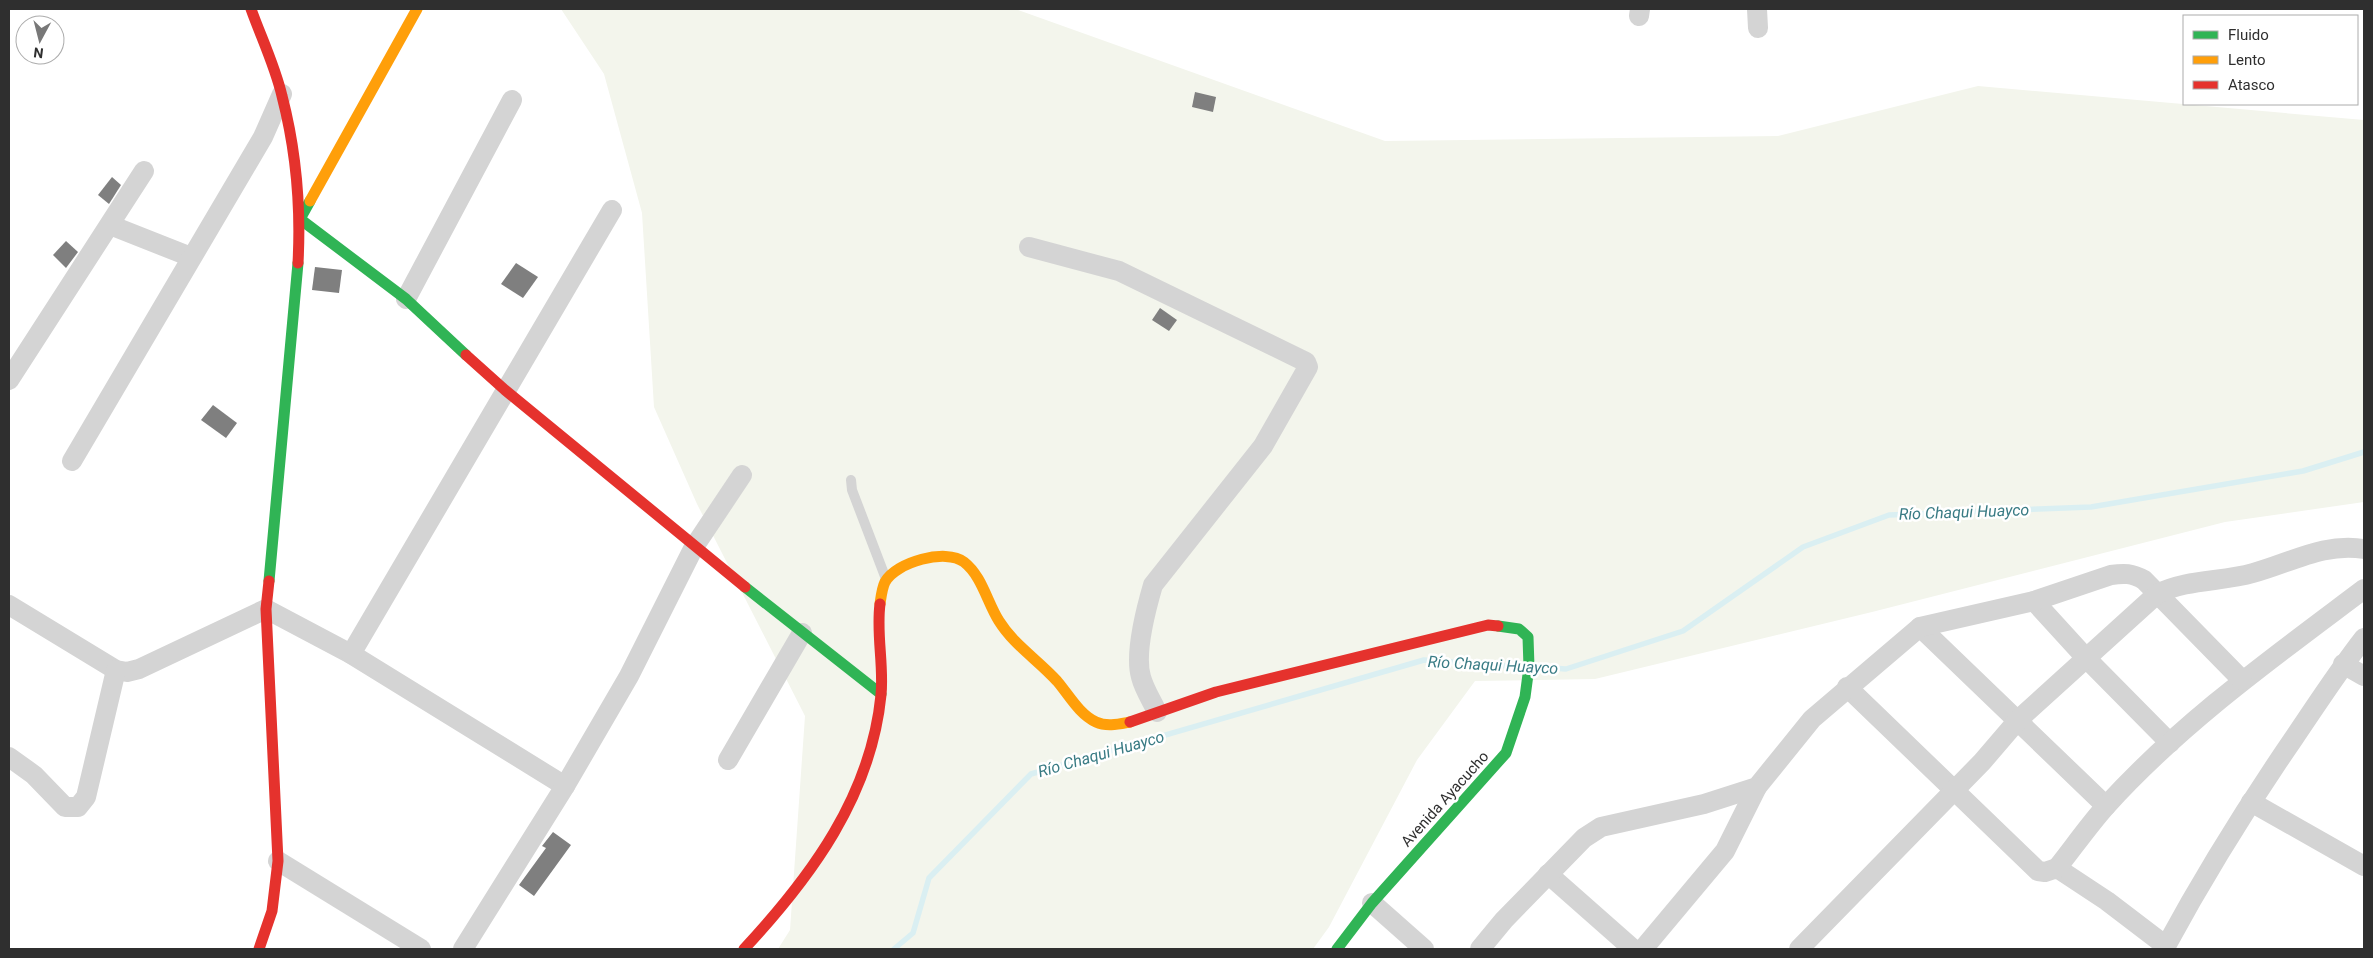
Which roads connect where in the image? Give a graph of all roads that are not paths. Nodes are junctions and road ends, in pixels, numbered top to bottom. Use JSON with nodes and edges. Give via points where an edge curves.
{"nodes":[{"id":1,"x":251,"y":9,"type":"edge"},
{"id":2,"x":418,"y":9,"type":"edge"},
{"id":3,"x":282,"y":94,"type":"junction"},
{"id":4,"x":512,"y":100,"type":"dead end"},
{"id":5,"x":144,"y":171,"type":"dead end"},
{"id":6,"x":612,"y":210,"type":"dead end"},
{"id":7,"x":300,"y":219,"type":"junction"},
{"id":8,"x":110,"y":225,"type":"junction"},
{"id":9,"x":1029,"y":247,"type":"dead end"},
{"id":10,"x":191,"y":257,"type":"junction"},
{"id":11,"x":406,"y":299,"type":"junction"},
{"id":12,"x":9,"y":380,"type":"edge"},
{"id":13,"x":505,"y":390,"type":"junction"},
{"id":14,"x":72,"y":462,"type":"dead end"},
{"id":15,"x":742,"y":476,"type":"dead end"},
{"id":16,"x":851,"y":480,"type":"dead end"},
{"id":17,"x":694,"y":546,"type":"junction"},
{"id":18,"x":2364,"y":549,"type":"edge"},
{"id":19,"x":886,"y":580,"type":"junction"},
{"id":20,"x":2364,"y":589,"type":"edge"},
{"id":21,"x":2157,"y":594,"type":"junction"},
{"id":22,"x":2034,"y":601,"type":"junction"},
{"id":23,"x":9,"y":605,"type":"edge"},
{"id":24,"x":266,"y":609,"type":"junction"},
{"id":25,"x":1920,"y":627,"type":"junction"},
{"id":26,"x":802,"y":633,"type":"junction"},
{"id":27,"x":2364,"y":638,"type":"edge"},
{"id":28,"x":351,"y":654,"type":"junction"},
{"id":29,"x":2086,"y":658,"type":"junction"},
{"id":30,"x":2343,"y":664,"type":"junction"},
{"id":31,"x":116,"y":670,"type":"junction"},
{"id":32,"x":2364,"y":676,"type":"edge"},
{"id":33,"x":2242,"y":680,"type":"junction"},
{"id":34,"x":1847,"y":687,"type":"junction"},
{"id":35,"x":881,"y":694,"type":"junction"},
{"id":36,"x":1157,"y":712,"type":"junction"},
{"id":37,"x":2018,"y":720,"type":"junction"},
{"id":38,"x":2170,"y":743,"type":"junction"},
{"id":39,"x":9,"y":757,"type":"edge"},
{"id":40,"x":728,"y":760,"type":"dead end"},
{"id":41,"x":565,"y":786,"type":"junction"},
{"id":42,"x":1757,"y":787,"type":"junction"},
{"id":43,"x":1954,"y":791,"type":"junction"},
{"id":44,"x":2250,"y":802,"type":"junction"},
{"id":45,"x":2106,"y":806,"type":"junction"},
{"id":46,"x":278,"y":861,"type":"junction"},
{"id":47,"x":2364,"y":866,"type":"edge"},
{"id":48,"x":2057,"y":868,"type":"junction"},
{"id":49,"x":1548,"y":874,"type":"junction"},
{"id":50,"x":1372,"y":903,"type":"junction"},
{"id":51,"x":2165,"y":948,"type":"edge"},
{"id":52,"x":259,"y":949,"type":"edge"},
{"id":53,"x":421,"y":949,"type":"edge"},
{"id":54,"x":463,"y":949,"type":"edge"},
{"id":55,"x":744,"y":949,"type":"edge"},
{"id":56,"x":1337,"y":949,"type":"edge"},
{"id":57,"x":1424,"y":949,"type":"edge"},
{"id":58,"x":1480,"y":949,"type":"edge"},
{"id":59,"x":1634,"y":949,"type":"edge"},
{"id":60,"x":1643,"y":949,"type":"edge"},
{"id":61,"x":1799,"y":949,"type":"edge"}],
"edges":[{"from":1,"to":3,"type":"street"},
{"from":2,"to":7,"type":"street"},
{"from":3,"to":7,"type":"street","via":[[291,137]]},
{"from":3,"to":10,"type":"street","via":[[263,137]]},
{"from":4,"to":11,"type":"street"},
{"from":5,"to":8,"type":"street"},
{"from":6,"to":13,"type":"street"},
{"from":7,"to":11,"type":"street"},
{"from":7,"to":24,"type":"street","via":[[297,283]]},
{"from":8,"to":10,"type":"street"},
{"from":8,"to":12,"type":"street"},
{"from":9,"to":36,"type":"street","via":[[1119,271],[1306,362],[1308,367],[1263,446],[1153,585],[1147,604],[1139,668]]},
{"from":10,"to":14,"type":"street"},
{"from":11,"to":13,"type":"street"},
{"from":13,"to":17,"type":"street"},
{"from":13,"to":28,"type":"street"},
{"from":15,"to":17,"type":"street"},
{"from":16,"to":19,"type":"lane"},
{"from":17,"to":26,"type":"street"},
{"from":17,"to":41,"type":"street","via":[[630,676]]},
{"from":18,"to":21,"type":"street","via":[[2322,550],[2252,574],[2170,588]]},
{"from":19,"to":35,"type":"street","via":[[880,612]]},
{"from":19,"to":36,"type":"street","via":[[894,573],[937,554],[962,560],[972,571],[999,622],[1019,647],[1087,716],[1100,723],[1115,724],[1128,723]]},
{"from":20,"to":33,"type":"street"},
{"from":21,"to":22,"type":"street","via":[[2144,580],[2123,573]]},
{"from":21,"to":29,"type":"street"},
{"from":21,"to":33,"type":"street"},
{"from":22,"to":25,"type":"street"},
{"from":22,"to":29,"type":"street"},
{"from":23,"to":31,"type":"street"},
{"from":24,"to":28,"type":"street"},
{"from":24,"to":31,"type":"street","via":[[139,670]]},
{"from":24,"to":46,"type":"street"},
{"from":25,"to":34,"type":"street"},
{"from":25,"to":37,"type":"street"},
{"from":26,"to":35,"type":"street"},
{"from":26,"to":40,"type":"street"},
{"from":27,"to":30,"type":"street"},
{"from":28,"to":41,"type":"street"},
{"from":29,"to":37,"type":"street"},
{"from":29,"to":38,"type":"street"},
{"from":30,"to":32,"type":"street"},
{"from":30,"to":44,"type":"street"},
{"from":31,"to":39,"type":"street","via":[[86,798],[78,808],[65,807],[34,775]]},
{"from":33,"to":38,"type":"street"},
{"from":34,"to":42,"type":"street","via":[[1812,719]]},
{"from":34,"to":43,"type":"street"},
{"from":35,"to":55,"type":"street","via":[[870,755],[852,804],[813,866]]},
{"from":36,"to":50,"type":"street","name":"Avenida Ayacucho","via":[[1216,690],[1488,625],[1519,629],[1528,637],[1530,648],[1526,690],[1519,723],[1506,753]]},
{"from":37,"to":43,"type":"street"},
{"from":37,"to":45,"type":"street"},
{"from":38,"to":45,"type":"street"},
{"from":41,"to":54,"type":"street"},
{"from":42,"to":49,"type":"street","via":[[1704,804],[1601,827],[1584,838]]},
{"from":42,"to":60,"type":"street","via":[[1725,850]]},
{"from":43,"to":48,"type":"street","via":[[2038,870],[2045,872]]},
{"from":43,"to":61,"type":"street"},
{"from":44,"to":47,"type":"street"},
{"from":44,"to":51,"type":"street"},
{"from":45,"to":48,"type":"street"},
{"from":46,"to":52,"type":"street","via":[[272,911]]},
{"from":46,"to":53,"type":"street"},
{"from":48,"to":51,"type":"street","via":[[2107,901]]},
{"from":49,"to":58,"type":"street"},
{"from":49,"to":59,"type":"street"},
{"from":50,"to":56,"type":"street","name":"Avenida Ayacucho"},
{"from":50,"to":57,"type":"street"}]}
